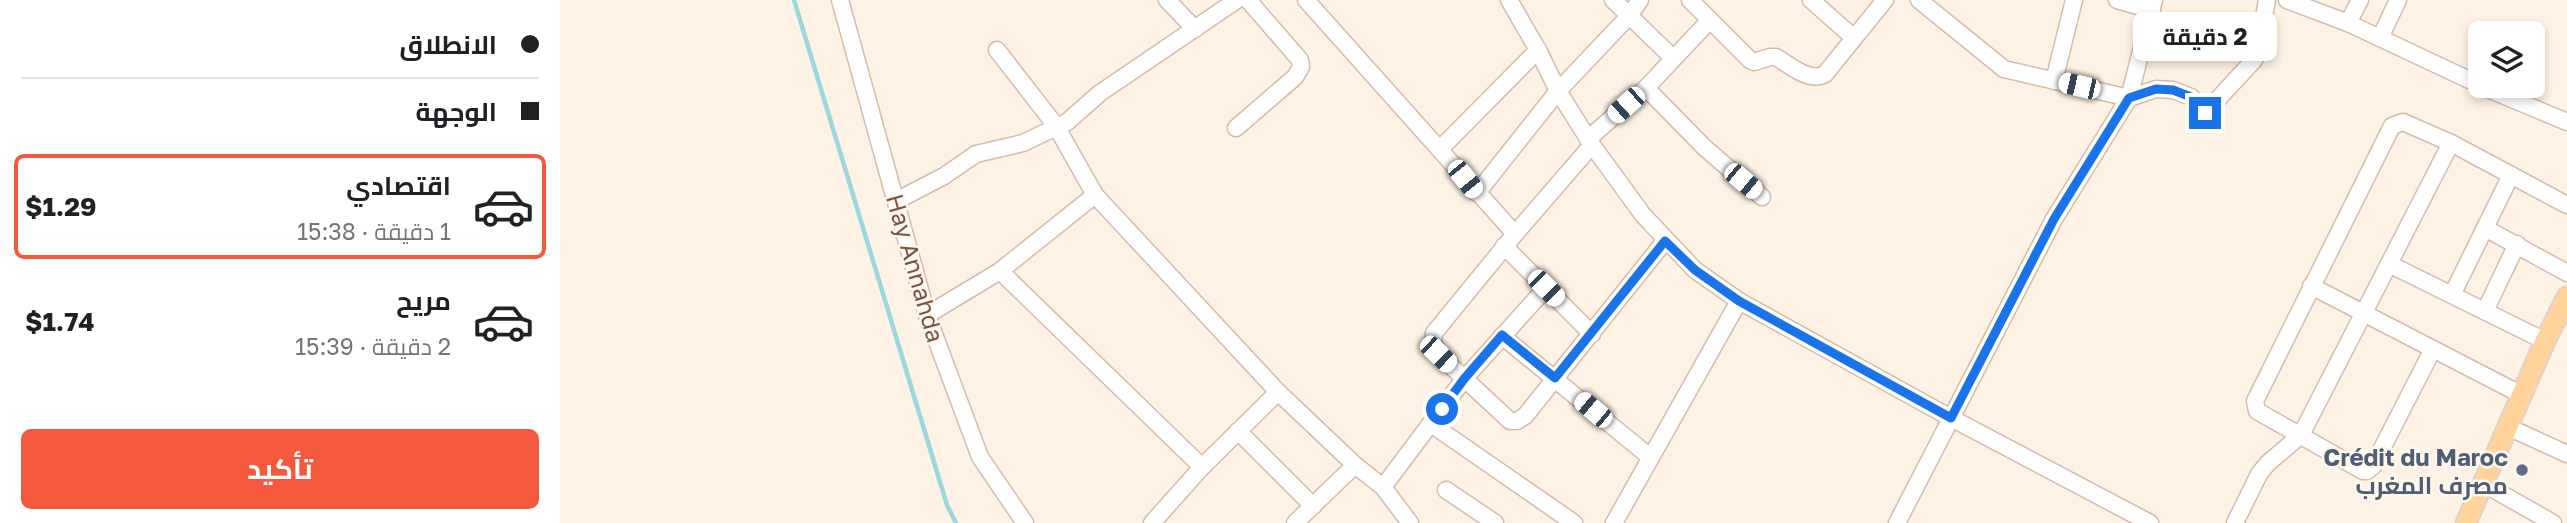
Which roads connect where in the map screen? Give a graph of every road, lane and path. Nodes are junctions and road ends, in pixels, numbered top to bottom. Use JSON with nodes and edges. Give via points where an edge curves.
{"nodes":[{"id":1,"x":840,"y":0,"type":"edge"},
{"id":2,"x":1167,"y":0,"type":"edge"},
{"id":3,"x":1237,"y":0,"type":"edge"},
{"id":4,"x":1248,"y":0,"type":"edge"},
{"id":5,"x":1306,"y":0,"type":"edge"},
{"id":6,"x":1509,"y":0,"type":"edge"},
{"id":7,"x":1614,"y":0,"type":"edge"},
{"id":8,"x":1640,"y":0,"type":"edge"},
{"id":9,"x":1690,"y":0,"type":"edge"},
{"id":10,"x":1811,"y":0,"type":"edge"},
{"id":11,"x":1885,"y":0,"type":"edge"},
{"id":12,"x":1919,"y":0,"type":"edge"},
{"id":13,"x":2074,"y":0,"type":"edge"},
{"id":14,"x":2117,"y":0,"type":"edge"},
{"id":15,"x":2267,"y":0,"type":"edge"},
{"id":16,"x":2287,"y":0,"type":"edge"},
{"id":17,"x":2360,"y":0,"type":"edge"},
{"id":18,"x":2398,"y":0,"type":"edge"},
{"id":19,"x":2153,"y":5,"type":"edge"},
{"id":20,"x":1629,"y":16,"type":"junction"},
{"id":21,"x":1710,"y":20,"type":"junction"},
{"id":22,"x":2348,"y":23,"type":"junction"},
{"id":23,"x":1195,"y":29,"type":"junction"},
{"id":24,"x":1854,"y":38,"type":"junction"},
{"id":25,"x":2380,"y":38,"type":"junction"},
{"id":26,"x":997,"y":50,"type":"dead end"},
{"id":27,"x":1538,"y":50,"type":"junction"},
{"id":28,"x":1674,"y":58,"type":"junction"},
{"id":29,"x":2468,"y":79,"type":"edge"},
{"id":30,"x":2054,"y":80,"type":"junction"},
{"id":31,"x":1646,"y":88,"type":"junction"},
{"id":32,"x":1558,"y":91,"type":"junction"},
{"id":33,"x":2129,"y":98,"type":"junction"},
{"id":34,"x":2511,"y":98,"type":"edge"},
{"id":35,"x":2567,"y":122,"type":"edge"},
{"id":36,"x":1056,"y":126,"type":"junction"},
{"id":37,"x":1236,"y":128,"type":"dead end"},
{"id":38,"x":1590,"y":142,"type":"junction"},
{"id":39,"x":2451,"y":144,"type":"junction"},
{"id":40,"x":1440,"y":149,"type":"junction"},
{"id":41,"x":2511,"y":175,"type":"junction"},
{"id":42,"x":1477,"y":193,"type":"junction"},
{"id":43,"x":1095,"y":195,"type":"junction"},
{"id":44,"x":1762,"y":197,"type":"dead end"},
{"id":45,"x":896,"y":201,"type":"junction"},
{"id":46,"x":2567,"y":205,"type":"edge"},
{"id":47,"x":2485,"y":228,"type":"junction"},
{"id":48,"x":1510,"y":240,"type":"junction"},
{"id":49,"x":1665,"y":241,"type":"junction"},
{"id":50,"x":2517,"y":244,"type":"junction"},
{"id":51,"x":2389,"y":264,"type":"junction"},
{"id":52,"x":1000,"y":271,"type":"junction"},
{"id":53,"x":2567,"y":273,"type":"edge"},
{"id":54,"x":2311,"y":286,"type":"junction"},
{"id":55,"x":1546,"y":288,"type":"junction"},
{"id":56,"x":2452,"y":295,"type":"junction"},
{"id":57,"x":2567,"y":297,"type":"edge"},
{"id":58,"x":1739,"y":301,"type":"junction"},
{"id":59,"x":2485,"y":311,"type":"junction"},
{"id":60,"x":2364,"y":314,"type":"junction"},
{"id":61,"x":927,"y":315,"type":"junction"},
{"id":62,"x":1592,"y":334,"type":"junction"},
{"id":63,"x":1502,"y":335,"type":"junction"},
{"id":64,"x":2545,"y":341,"type":"junction"},
{"id":65,"x":2433,"y":349,"type":"junction"},
{"id":66,"x":1555,"y":378,"type":"junction"},
{"id":67,"x":1464,"y":379,"type":"junction"},
{"id":68,"x":1278,"y":392,"type":"junction"},
{"id":69,"x":2522,"y":395,"type":"junction"},
{"id":70,"x":1951,"y":418,"type":"junction"},
{"id":71,"x":1431,"y":424,"type":"junction"},
{"id":72,"x":2508,"y":427,"type":"junction"},
{"id":73,"x":1238,"y":431,"type":"junction"},
{"id":74,"x":2301,"y":435,"type":"junction"},
{"id":75,"x":2567,"y":454,"type":"edge"},
{"id":76,"x":1650,"y":457,"type":"junction"},
{"id":77,"x":1355,"y":465,"type":"junction"},
{"id":78,"x":1202,"y":467,"type":"junction"},
{"id":79,"x":2484,"y":484,"type":"junction"},
{"id":80,"x":1383,"y":487,"type":"junction"},
{"id":81,"x":1446,"y":490,"type":"dead end"},
{"id":82,"x":1313,"y":506,"type":"junction"},
{"id":83,"x":1025,"y":523,"type":"edge"},
{"id":84,"x":1152,"y":523,"type":"edge"},
{"id":85,"x":1295,"y":523,"type":"edge"},
{"id":86,"x":1410,"y":523,"type":"edge"},
{"id":87,"x":1495,"y":523,"type":"edge"},
{"id":88,"x":1574,"y":523,"type":"edge"},
{"id":89,"x":1614,"y":523,"type":"edge"},
{"id":90,"x":1897,"y":523,"type":"edge"},
{"id":91,"x":2150,"y":523,"type":"edge"},
{"id":92,"x":2235,"y":523,"type":"edge"},
{"id":93,"x":2466,"y":523,"type":"edge"},
{"id":94,"x":2553,"y":523,"type":"edge"}],
"edges":[{"from":1,"to":45,"type":"street","name":"Hay Annahda"},
{"from":2,"to":23,"type":"street"},
{"from":3,"to":23,"type":"street"},
{"from":4,"to":37,"type":"street","via":[[1300,60],[1301,67]]},
{"from":5,"to":40,"type":"street"},
{"from":6,"to":27,"type":"street"},
{"from":7,"to":20,"type":"street"},
{"from":8,"to":20,"type":"street"},
{"from":9,"to":21,"type":"street"},
{"from":10,"to":24,"type":"street"},
{"from":11,"to":24,"type":"street"},
{"from":12,"to":30,"type":"street","via":[[2004,69]]},
{"from":13,"to":30,"type":"street"},
{"from":14,"to":19,"type":"street"},
{"from":15,"to":33,"type":"street","via":[[2254,60],[2205,113],[2191,97],[2173,90],[2156,89]]},
{"from":16,"to":22,"type":"street"},
{"from":17,"to":22,"type":"street"},
{"from":18,"to":25,"type":"street"},
{"from":19,"to":33,"type":"street"},
{"from":20,"to":28,"type":"street"},
{"from":20,"to":32,"type":"street"},
{"from":21,"to":24,"type":"street","via":[[1750,60],[1776,57],[1812,77],[1825,74]]},
{"from":21,"to":28,"type":"street"},
{"from":22,"to":25,"type":"street"},
{"from":23,"to":36,"type":"street"},
{"from":25,"to":29,"type":"street"},
{"from":26,"to":36,"type":"street"},
{"from":27,"to":32,"type":"street"},
{"from":27,"to":40,"type":"street"},
{"from":28,"to":31,"type":"street"},
{"from":30,"to":33,"type":"street"},
{"from":31,"to":38,"type":"street"},
{"from":31,"to":44,"type":"street","via":[[1704,148]]},
{"from":32,"to":38,"type":"street"},
{"from":32,"to":42,"type":"street"},
{"from":33,"to":70,"type":"street","via":[[2054,219]]},
{"from":34,"to":35,"type":"street"},
{"from":36,"to":43,"type":"street"},
{"from":36,"to":45,"type":"street","via":[[1023,143],[976,154]]},
{"from":38,"to":48,"type":"street"},
{"from":38,"to":49,"type":"street"},
{"from":39,"to":41,"type":"street"},
{"from":39,"to":51,"type":"street"},
{"from":39,"to":54,"type":"street","via":[[2403,122],[2392,126]]},
{"from":40,"to":42,"type":"street"},
{"from":41,"to":46,"type":"street"},
{"from":41,"to":47,"type":"street"},
{"from":42,"to":48,"type":"street"},
{"from":43,"to":52,"type":"street"},
{"from":43,"to":68,"type":"street"},
{"from":45,"to":61,"type":"street","name":"Hay Annahda"},
{"from":47,"to":50,"type":"street"},
{"from":47,"to":56,"type":"street"},
{"from":48,"to":55,"type":"street"},
{"from":48,"to":67,"type":"street","via":[[1434,333],[1438,354]]},
{"from":49,"to":58,"type":"street","via":[[1695,270]]},
{"from":49,"to":62,"type":"street"},
{"from":50,"to":53,"type":"street"},
{"from":50,"to":59,"type":"street"},
{"from":51,"to":56,"type":"street"},
{"from":51,"to":60,"type":"street"},
{"from":52,"to":61,"type":"street"},
{"from":52,"to":78,"type":"street"},
{"from":54,"to":60,"type":"street"},
{"from":54,"to":74,"type":"street","via":[[2255,401],[2258,411]]},
{"from":55,"to":62,"type":"street"},
{"from":55,"to":63,"type":"street"},
{"from":56,"to":59,"type":"street"},
{"from":57,"to":64,"type":"main road"},
{"from":58,"to":70,"type":"street"},
{"from":58,"to":76,"type":"street"},
{"from":59,"to":64,"type":"street"},
{"from":60,"to":65,"type":"street"},
{"from":60,"to":74,"type":"street"},
{"from":61,"to":83,"type":"street","name":"Hay Annahda","via":[[980,457]]},
{"from":62,"to":66,"type":"street"},
{"from":63,"to":66,"type":"street"},
{"from":63,"to":67,"type":"street"},
{"from":64,"to":69,"type":"main road"},
{"from":65,"to":69,"type":"street"},
{"from":65,"to":74,"type":"street","via":[[2370,470],[2362,471]]},
{"from":66,"to":67,"type":"street","via":[[1517,421],[1510,421]]},
{"from":66,"to":76,"type":"street"},
{"from":67,"to":71,"type":"street"},
{"from":68,"to":73,"type":"street"},
{"from":68,"to":77,"type":"street"},
{"from":69,"to":72,"type":"main road"},
{"from":70,"to":90,"type":"street"},
{"from":70,"to":91,"type":"street"},
{"from":71,"to":80,"type":"street"},
{"from":71,"to":88,"type":"street"},
{"from":72,"to":75,"type":"street"},
{"from":72,"to":79,"type":"main road"},
{"from":73,"to":78,"type":"street"},
{"from":73,"to":82,"type":"street"},
{"from":74,"to":92,"type":"street","via":[[2259,474]]},
{"from":76,"to":89,"type":"street"},
{"from":77,"to":80,"type":"street"},
{"from":77,"to":82,"type":"street"},
{"from":78,"to":84,"type":"street"},
{"from":79,"to":93,"type":"main road"},
{"from":79,"to":94,"type":"street"},
{"from":80,"to":86,"type":"street"},
{"from":81,"to":87,"type":"street"},
{"from":82,"to":85,"type":"street"}]}
